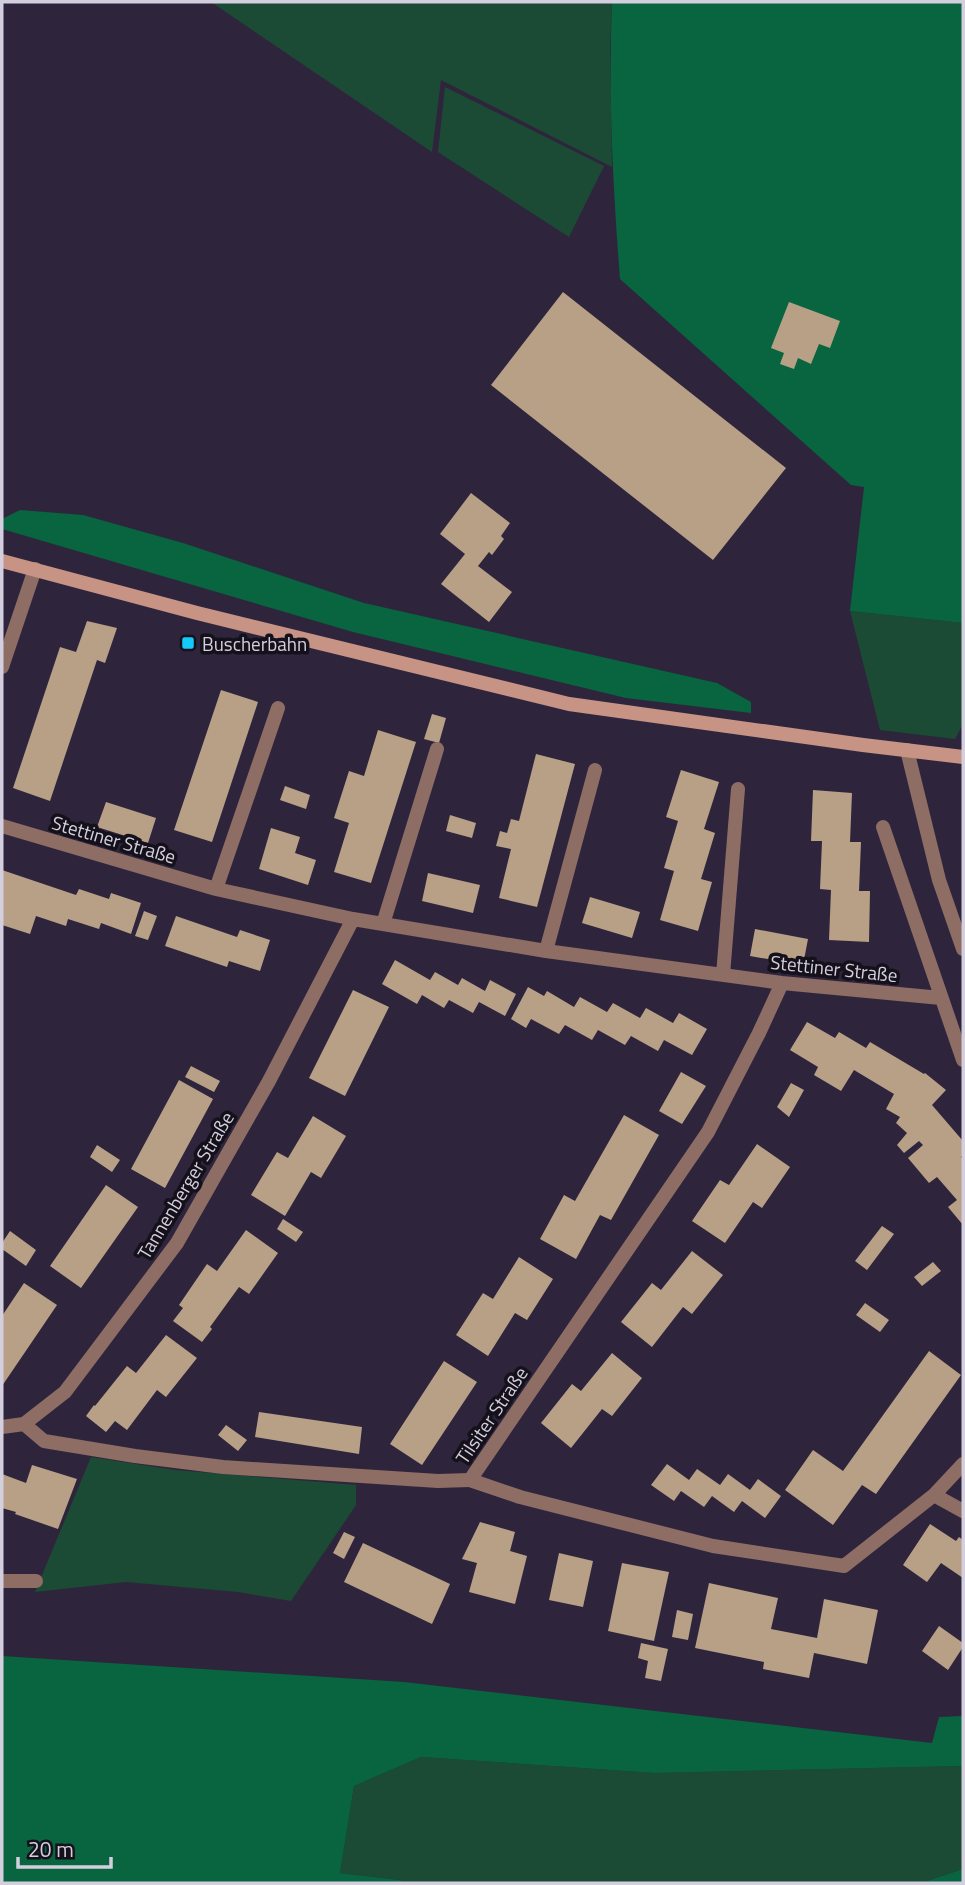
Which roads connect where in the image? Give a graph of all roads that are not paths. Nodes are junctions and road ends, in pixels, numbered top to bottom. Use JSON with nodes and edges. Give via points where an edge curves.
{"nodes":[{"id":1,"x":2,"y":561,"type":"edge"},
{"id":2,"x":35,"y":569,"type":"junction"},
{"id":3,"x":2,"y":667,"type":"edge"},
{"id":4,"x":278,"y":708,"type":"dead end"},
{"id":5,"x":437,"y":749,"type":"dead end"},
{"id":6,"x":907,"y":750,"type":"junction"},
{"id":7,"x":963,"y":757,"type":"edge"},
{"id":8,"x":595,"y":770,"type":"dead end"},
{"id":9,"x":738,"y":789,"type":"dead end"},
{"id":10,"x":2,"y":826,"type":"edge"},
{"id":11,"x":883,"y":827,"type":"dead end"},
{"id":12,"x":216,"y":889,"type":"junction"},
{"id":13,"x":352,"y":919,"type":"junction"},
{"id":14,"x":383,"y":924,"type":"junction"},
{"id":15,"x":963,"y":949,"type":"edge"},
{"id":16,"x":546,"y":951,"type":"junction"},
{"id":17,"x":723,"y":975,"type":"junction"},
{"id":18,"x":782,"y":983,"type":"junction"},
{"id":19,"x":941,"y":998,"type":"junction"},
{"id":20,"x":963,"y":1060,"type":"edge"},
{"id":21,"x":24,"y":1424,"type":"junction"},
{"id":22,"x":2,"y":1427,"type":"edge"},
{"id":23,"x":963,"y":1464,"type":"edge"},
{"id":24,"x":470,"y":1480,"type":"junction"},
{"id":25,"x":934,"y":1495,"type":"junction"},
{"id":26,"x":963,"y":1511,"type":"edge"},
{"id":27,"x":2,"y":1581,"type":"edge"},
{"id":28,"x":36,"y":1581,"type":"dead end"}],
"edges":[{"from":1,"to":2,"type":"main road"},
{"from":2,"to":3,"type":"street"},
{"from":2,"to":6,"type":"main road","via":[[569,704]]},
{"from":4,"to":12,"type":"street"},
{"from":5,"to":14,"type":"street"},
{"from":6,"to":7,"type":"main road"},
{"from":6,"to":15,"type":"street","via":[[939,880]]},
{"from":8,"to":16,"type":"street"},
{"from":9,"to":17,"type":"street"},
{"from":10,"to":12,"type":"street","name":"Stettiner Straße"},
{"from":11,"to":19,"type":"street"},
{"from":12,"to":13,"type":"street","name":"Stettiner Straße"},
{"from":13,"to":14,"type":"street","name":"Stettiner Straße"},
{"from":13,"to":21,"type":"street","name":"Tannenberger Straße","via":[[269,1081],[177,1244],[65,1392]]},
{"from":14,"to":16,"type":"street","name":"Stettiner Straße"},
{"from":16,"to":17,"type":"street","name":"Stettiner Straße"},
{"from":17,"to":18,"type":"street","name":"Stettiner Straße"},
{"from":18,"to":19,"type":"street","name":"Stettiner Straße"},
{"from":18,"to":24,"type":"street","name":"Tilsiter Straße","via":[[708,1132]]},
{"from":19,"to":20,"type":"street"},
{"from":21,"to":22,"type":"street"},
{"from":21,"to":24,"type":"street","via":[[44,1441],[135,1456],[223,1467]]},
{"from":23,"to":25,"type":"street","name":"Tilsiter Straße"},
{"from":24,"to":25,"type":"street","name":"Tilsiter Straße","via":[[713,1546],[844,1566]]},
{"from":25,"to":26,"type":"street"},
{"from":27,"to":28,"type":"street"}]}
